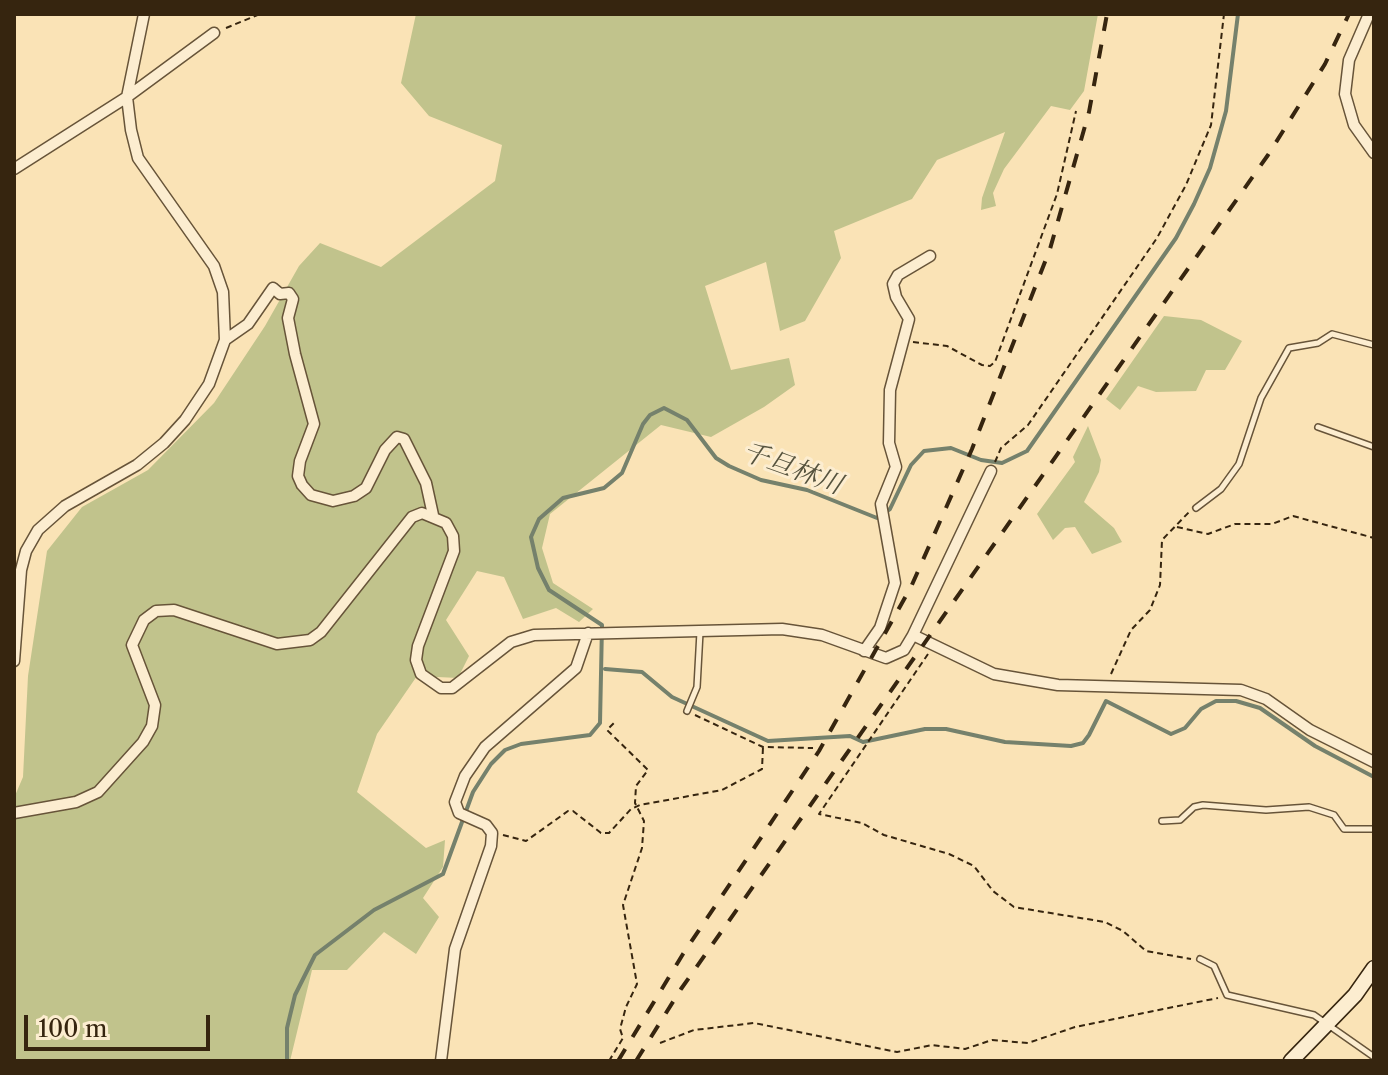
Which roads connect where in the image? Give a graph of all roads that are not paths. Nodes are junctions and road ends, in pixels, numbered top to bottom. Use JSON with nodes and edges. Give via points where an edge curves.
{"nodes":[{"id":1,"x":144,"y":14,"type":"edge"},
{"id":2,"x":1369,"y":14,"type":"edge"},
{"id":3,"x":214,"y":33,"type":"road end"},
{"id":4,"x":127,"y":97,"type":"junction"},
{"id":5,"x":1374,"y":153,"type":"edge"},
{"id":6,"x":14,"y":169,"type":"edge"},
{"id":7,"x":930,"y":256,"type":"dead end"},
{"id":8,"x":225,"y":340,"type":"junction"},
{"id":9,"x":1374,"y":345,"type":"edge"},
{"id":10,"x":1318,"y":427,"type":"dead end"},
{"id":11,"x":1374,"y":447,"type":"edge"},
{"id":12,"x":991,"y":471,"type":"road end"},
{"id":13,"x":1196,"y":508,"type":"road end"},
{"id":14,"x":433,"y":515,"type":"junction"},
{"id":15,"x":700,"y":631,"type":"junction"},
{"id":16,"x":591,"y":633,"type":"junction"},
{"id":17,"x":913,"y":635,"type":"junction"},
{"id":18,"x":864,"y":651,"type":"junction"},
{"id":19,"x":14,"y":661,"type":"edge"},
{"id":20,"x":687,"y":711,"type":"road end"},
{"id":21,"x":1374,"y":762,"type":"edge"},
{"id":22,"x":14,"y":813,"type":"edge"},
{"id":23,"x":1162,"y":821,"type":"dead end"},
{"id":24,"x":1374,"y":829,"type":"edge"},
{"id":25,"x":1200,"y":959,"type":"road end"},
{"id":26,"x":1374,"y":968,"type":"edge"},
{"id":27,"x":1327,"y":1024,"type":"junction"},
{"id":28,"x":1374,"y":1057,"type":"edge"},
{"id":29,"x":441,"y":1061,"type":"edge"},
{"id":30,"x":1291,"y":1061,"type":"edge"}],
"edges":[{"from":1,"to":4,"type":"street"},
{"from":2,"to":5,"type":"street","via":[[1349,60],[1345,94],[1354,125]]},
{"from":3,"to":4,"type":"street"},
{"from":4,"to":6,"type":"street"},
{"from":4,"to":8,"type":"street","via":[[138,158],[214,266],[223,292]]},
{"from":7,"to":18,"type":"street","via":[[898,275],[893,284],[909,319],[890,390],[889,443],[896,467],[881,504],[895,583],[880,628]]},
{"from":8,"to":14,"type":"street","via":[[248,324],[273,288],[289,293],[293,299],[288,318],[314,424],[300,461],[302,485],[311,495],[333,501],[354,496],[366,488],[397,437],[404,439],[426,483]]},
{"from":8,"to":19,"type":"street","via":[[209,384],[164,443],[137,465],[65,506],[38,530],[21,570]]},
{"from":9,"to":13,"type":"lane","via":[[1332,334],[1318,343],[1289,348],[1261,398],[1239,464],[1221,489]]},
{"from":10,"to":11,"type":"lane"},
{"from":12,"to":17,"type":"street"},
{"from":14,"to":16,"type":"street","via":[[446,523],[454,551],[418,646],[416,660],[430,682],[452,688],[511,642],[534,635]]},
{"from":14,"to":22,"type":"street","via":[[412,517],[310,640],[277,644],[174,610],[156,611],[144,620],[132,645],[155,705],[143,742],[98,792],[76,802]]},
{"from":15,"to":16,"type":"street"},
{"from":15,"to":18,"type":"street","via":[[782,629],[822,635]]},
{"from":15,"to":20,"type":"lane","via":[[697,687]]},
{"from":16,"to":29,"type":"street","via":[[576,668],[485,747],[455,802],[459,813],[492,833],[455,949]]},
{"from":17,"to":18,"type":"street","via":[[904,650],[886,658]]},
{"from":17,"to":21,"type":"street","via":[[994,674],[1058,685],[1241,690]]},
{"from":23,"to":24,"type":"lane","via":[[1180,820],[1203,805],[1309,807],[1334,815],[1344,829]]},
{"from":25,"to":27,"type":"lane","via":[[1214,966],[1227,995],[1299,1011]]},
{"from":26,"to":27,"type":"street"},
{"from":27,"to":28,"type":"lane"},
{"from":27,"to":30,"type":"street"}]}
